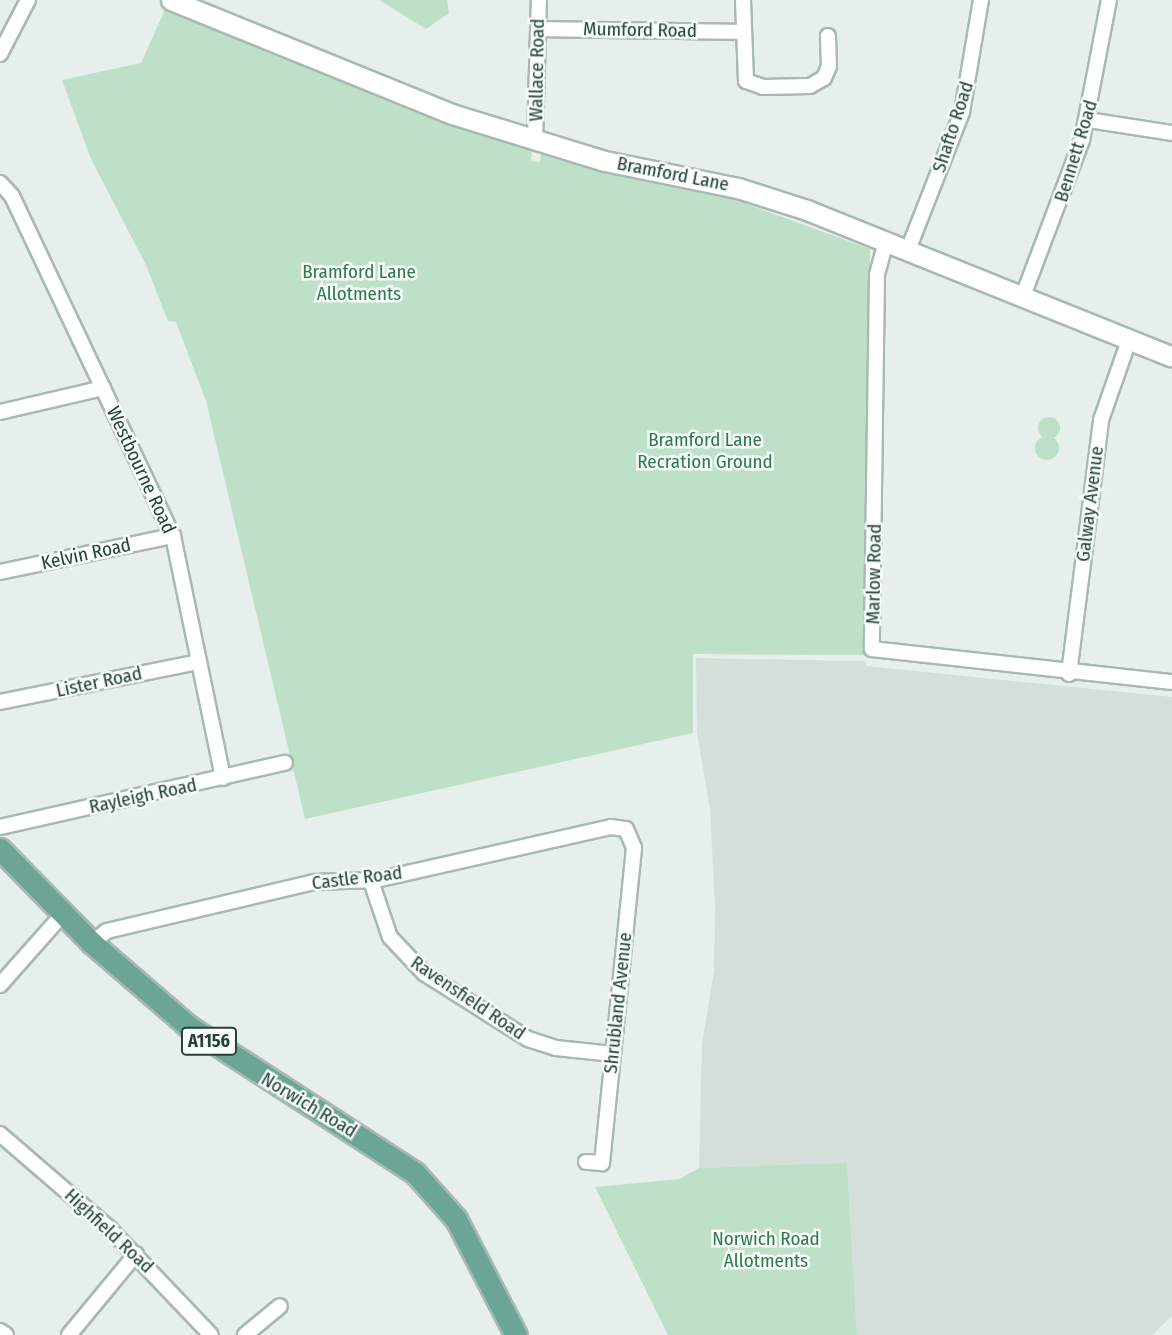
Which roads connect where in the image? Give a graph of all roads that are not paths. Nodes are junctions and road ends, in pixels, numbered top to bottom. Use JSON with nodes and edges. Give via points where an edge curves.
{"nodes":[{"id":1,"x":28,"y":0,"type":"edge"},
{"id":2,"x":171,"y":0,"type":"edge"},
{"id":3,"x":538,"y":0,"type":"edge"},
{"id":4,"x":743,"y":0,"type":"edge"},
{"id":5,"x":981,"y":0,"type":"edge"},
{"id":6,"x":1109,"y":0,"type":"edge"},
{"id":7,"x":538,"y":29,"type":"junction"},
{"id":8,"x":743,"y":32,"type":"junction"},
{"id":9,"x":828,"y":36,"type":"dead end"},
{"id":10,"x":0,"y":54,"type":"edge"},
{"id":11,"x":1088,"y":120,"type":"junction"},
{"id":12,"x":1172,"y":133,"type":"edge"},
{"id":13,"x":535,"y":139,"type":"junction"},
{"id":14,"x":0,"y":183,"type":"edge"},
{"id":15,"x":886,"y":241,"type":"junction"},
{"id":16,"x":908,"y":250,"type":"junction"},
{"id":17,"x":1023,"y":296,"type":"junction"},
{"id":18,"x":1129,"y":340,"type":"junction"},
{"id":19,"x":1172,"y":357,"type":"edge"},
{"id":20,"x":103,"y":388,"type":"junction"},
{"id":21,"x":0,"y":412,"type":"edge"},
{"id":22,"x":173,"y":536,"type":"junction"},
{"id":23,"x":0,"y":572,"type":"edge"},
{"id":24,"x":199,"y":662,"type":"junction"},
{"id":25,"x":1069,"y":674,"type":"junction"},
{"id":26,"x":1172,"y":682,"type":"edge"},
{"id":27,"x":0,"y":702,"type":"edge"},
{"id":28,"x":285,"y":763,"type":"dead end"},
{"id":29,"x":223,"y":778,"type":"junction"},
{"id":30,"x":0,"y":827,"type":"edge"},
{"id":31,"x":626,"y":829,"type":"joint"},
{"id":32,"x":0,"y":849,"type":"edge"},
{"id":33,"x":371,"y":880,"type":"junction"},
{"id":34,"x":62,"y":915,"type":"junction"},
{"id":35,"x":92,"y":943,"type":"junction"},
{"id":36,"x":0,"y":985,"type":"edge"},
{"id":37,"x":613,"y":1054,"type":"junction"},
{"id":38,"x":0,"y":1134,"type":"edge"},
{"id":39,"x":586,"y":1162,"type":"dead end"},
{"id":40,"x":136,"y":1254,"type":"junction"},
{"id":41,"x":280,"y":1306,"type":"dead end"},
{"id":42,"x":0,"y":1331,"type":"edge"},
{"id":43,"x":6,"y":1335,"type":"edge"},
{"id":44,"x":69,"y":1335,"type":"edge"},
{"id":45,"x":211,"y":1335,"type":"edge"},
{"id":46,"x":245,"y":1335,"type":"edge"},
{"id":47,"x":516,"y":1335,"type":"edge"}],
"edges":[{"from":1,"to":10,"type":"street"},
{"from":2,"to":13,"type":"street","name":"Bramford Lane","via":[[452,114]]},
{"from":3,"to":7,"type":"street","name":"Wallace Road"},
{"from":4,"to":8,"type":"street"},
{"from":5,"to":16,"type":"street","name":"Shafto Road","via":[[962,112]]},
{"from":6,"to":11,"type":"street","name":"Bennett Road"},
{"from":7,"to":8,"type":"street","name":"Mumford Road"},
{"from":7,"to":13,"type":"street","name":"Wallace Road"},
{"from":8,"to":9,"type":"street","via":[[746,81],[763,87],[810,86],[824,78],[829,66]]},
{"from":11,"to":12,"type":"street"},
{"from":11,"to":17,"type":"street","name":"Bennett Road"},
{"from":13,"to":15,"type":"street","name":"Bramford Lane","via":[[605,161],[738,188]]},
{"from":14,"to":20,"type":"street","name":"Westbourne Road","via":[[12,196]]},
{"from":15,"to":16,"type":"street","name":"Bramford Lane"},
{"from":15,"to":25,"type":"street","name":"Marlow Road","via":[[877,275],[872,649]]},
{"from":16,"to":17,"type":"street","name":"Bramford Lane"},
{"from":17,"to":18,"type":"street","name":"Bramford Lane"},
{"from":18,"to":19,"type":"street","name":"Bramford Lane"},
{"from":18,"to":25,"type":"street","name":"Galway Avenue","via":[[1101,420]]},
{"from":20,"to":21,"type":"street"},
{"from":20,"to":22,"type":"street","name":"Westbourne Road"},
{"from":22,"to":23,"type":"street","name":"Kelvin Road"},
{"from":22,"to":24,"type":"street","name":"Westbourne Road"},
{"from":24,"to":27,"type":"street","name":"Lister Road"},
{"from":24,"to":29,"type":"street","name":"Westbourne Road"},
{"from":25,"to":26,"type":"street","name":"Marlow Road"},
{"from":28,"to":29,"type":"street","name":"Rayleigh Road"},
{"from":29,"to":30,"type":"street","name":"Rayleigh Road"},
{"from":31,"to":33,"type":"street","name":"Castle Road","via":[[611,827]]},
{"from":31,"to":37,"type":"street","name":"Shrubland Avenue","via":[[634,848]]},
{"from":32,"to":34,"type":"main road","name":"Norwich Road","number":"A1156"},
{"from":33,"to":35,"type":"street","name":"Castle Road","via":[[315,882],[107,931]]},
{"from":33,"to":37,"type":"street","name":"Ravensfield Road","via":[[390,937],[424,973],[528,1039],[556,1048]]},
{"from":34,"to":35,"type":"main road","name":"Norwich Road","number":"A1156"},
{"from":34,"to":36,"type":"street"},
{"from":35,"to":47,"type":"main road","name":"Norwich Road","number":"A1156","via":[[217,1047],[415,1173],[456,1219]]},
{"from":37,"to":39,"type":"street","name":"Shrubland Avenue","via":[[602,1163]]},
{"from":38,"to":40,"type":"street","name":"Highfield Road"},
{"from":40,"to":44,"type":"street"},
{"from":40,"to":45,"type":"street","name":"Highfield Road"},
{"from":41,"to":46,"type":"street"},
{"from":42,"to":43,"type":"street"}]}
